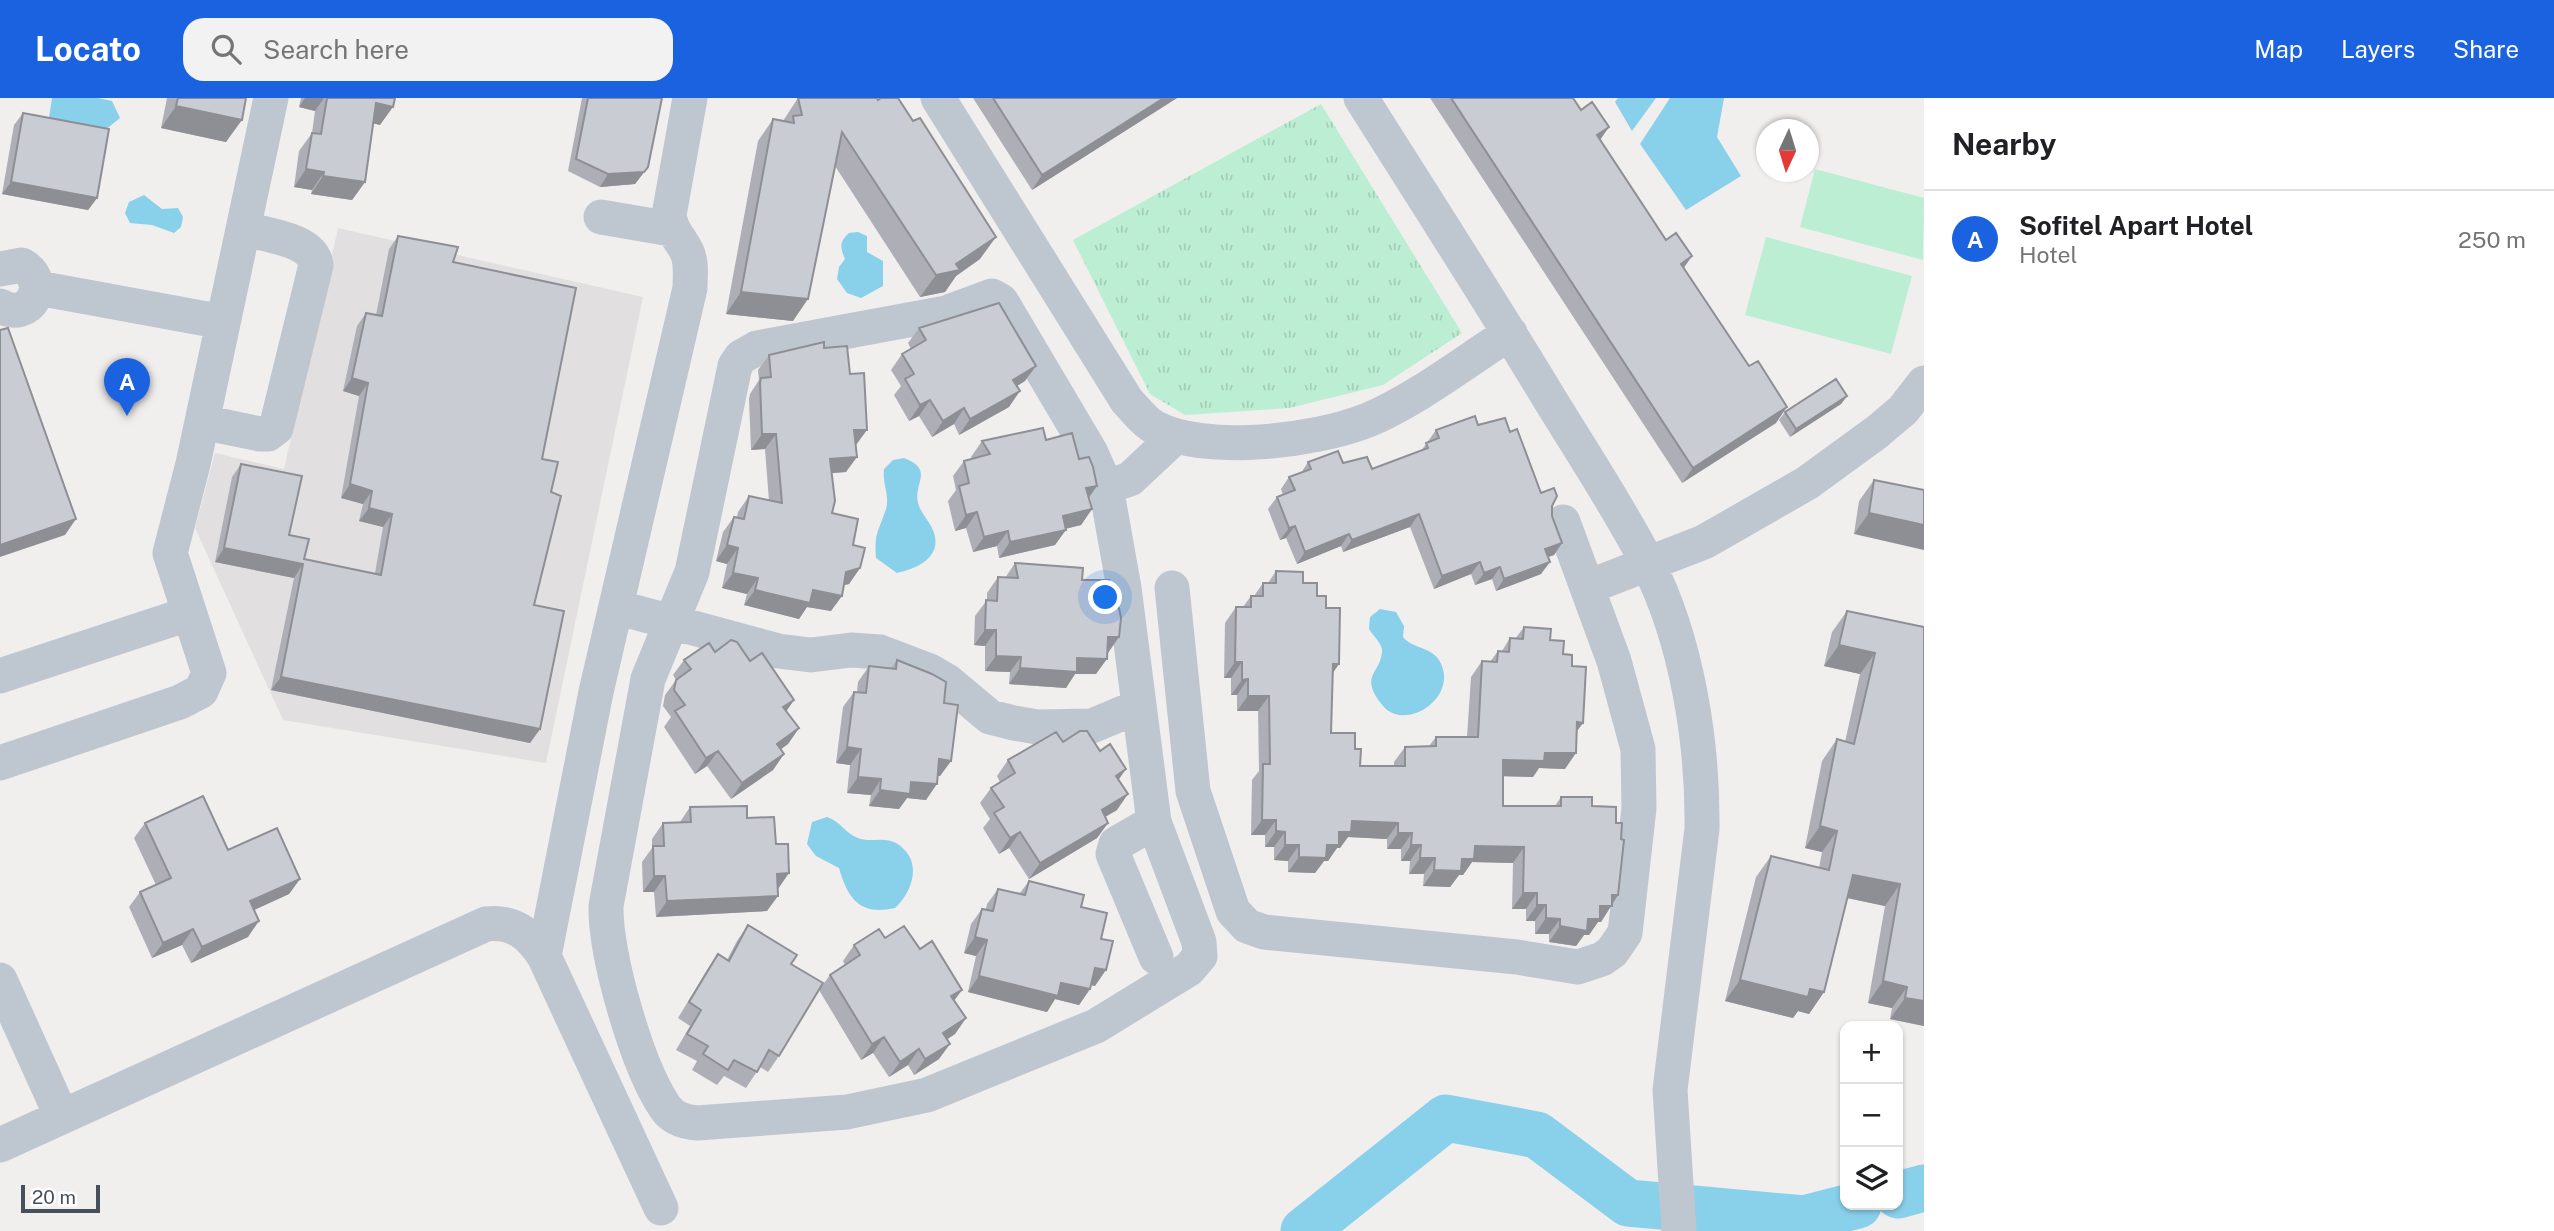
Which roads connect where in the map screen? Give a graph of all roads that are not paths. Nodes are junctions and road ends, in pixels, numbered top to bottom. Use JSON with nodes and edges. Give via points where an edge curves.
{"nodes":[{"id":1,"x":271,"y":98,"type":"edge"},
{"id":2,"x":690,"y":98,"type":"edge"},
{"id":3,"x":938,"y":98,"type":"edge"},
{"id":4,"x":1361,"y":98,"type":"edge"},
{"id":5,"x":601,"y":217,"type":"dead end"},
{"id":6,"x":245,"y":229,"type":"junction"},
{"id":7,"x":671,"y":229,"type":"junction"},
{"id":8,"x":0,"y":269,"type":"edge"},
{"id":9,"x":38,"y":288,"type":"junction"},
{"id":10,"x":0,"y":306,"type":"edge"},
{"id":11,"x":223,"y":322,"type":"junction"},
{"id":12,"x":1510,"y":333,"type":"junction"},
{"id":13,"x":1924,"y":383,"type":"edge"},
{"id":14,"x":202,"y":422,"type":"junction"},
{"id":15,"x":1176,"y":436,"type":"junction"},
{"id":16,"x":1106,"y":487,"type":"junction"},
{"id":17,"x":1563,"y":522,"type":"dead end"},
{"id":18,"x":1648,"y":563,"type":"junction"},
{"id":19,"x":1588,"y":587,"type":"junction"},
{"id":20,"x":1172,"y":588,"type":"dead end"},
{"id":21,"x":616,"y":607,"type":"junction"},
{"id":22,"x":188,"y":614,"type":"junction"},
{"id":23,"x":672,"y":623,"type":"junction"},
{"id":24,"x":0,"y":676,"type":"edge"},
{"id":25,"x":1138,"y":707,"type":"junction"},
{"id":26,"x":0,"y":763,"type":"edge"},
{"id":27,"x":1154,"y":822,"type":"junction"},
{"id":28,"x":544,"y":956,"type":"junction"},
{"id":29,"x":1156,"y":957,"type":"dead end"},
{"id":30,"x":0,"y":980,"type":"edge"},
{"id":31,"x":61,"y":1115,"type":"junction"},
{"id":32,"x":0,"y":1145,"type":"edge"},
{"id":33,"x":661,"y":1208,"type":"dead end"},
{"id":34,"x":1679,"y":1231,"type":"edge"}],
"edges":[{"from":1,"to":6,"type":"street"},
{"from":2,"to":7,"type":"street","via":[[669,215]]},
{"from":3,"to":15,"type":"street","via":[[1127,401],[1152,426]]},
{"from":4,"to":12,"type":"street"},
{"from":5,"to":7,"type":"street"},
{"from":6,"to":11,"type":"street"},
{"from":6,"to":14,"type":"street","via":[[302,246],[313,254],[316,265],[276,428],[260,434]]},
{"from":7,"to":21,"type":"street","via":[[687,251],[690,288]]},
{"from":8,"to":9,"type":"street","via":[[22,265],[36,278]]},
{"from":9,"to":10,"type":"street","via":[[25,308]]},
{"from":9,"to":11,"type":"street"},
{"from":11,"to":14,"type":"street"},
{"from":12,"to":15,"type":"street","via":[[1399,403],[1358,423],[1300,437],[1231,444]]},
{"from":12,"to":18,"type":"street"},
{"from":13,"to":18,"type":"street","via":[[1886,425],[1807,483],[1704,542]]},
{"from":14,"to":22,"type":"street","via":[[170,552]]},
{"from":15,"to":16,"type":"street","via":[[1130,479]]},
{"from":16,"to":23,"type":"street","via":[[1091,453],[997,298],[984,298],[946,313],[757,348],[735,366],[692,572]]},
{"from":16,"to":25,"type":"street"},
{"from":17,"to":19,"type":"street"},
{"from":18,"to":19,"type":"street"},
{"from":18,"to":34,"type":"street","via":[[1686,674],[1702,788],[1702,829],[1670,1090]]},
{"from":19,"to":20,"type":"street","via":[[1638,748],[1639,789],[1625,933],[1612,952],[1578,967],[1264,932],[1239,920],[1192,791]]},
{"from":21,"to":23,"type":"street"},
{"from":21,"to":28,"type":"street"},
{"from":22,"to":24,"type":"street"},
{"from":22,"to":26,"type":"street","via":[[209,673],[201,691]]},
{"from":23,"to":25,"type":"street","via":[[796,654],[880,652],[930,671],[990,717],[1013,723],[1092,726]]},
{"from":23,"to":27,"type":"street","via":[[648,679],[607,893],[606,920],[628,1020],[665,1107],[680,1119],[697,1123],[847,1112],[927,1095],[1096,1026],[1189,969],[1201,949]]},
{"from":25,"to":27,"type":"street"},
{"from":27,"to":29,"type":"street","via":[[1116,844],[1113,855]]},
{"from":28,"to":31,"type":"street","via":[[534,940],[511,924],[486,924]]},
{"from":28,"to":33,"type":"street"},
{"from":30,"to":31,"type":"street"},
{"from":31,"to":32,"type":"street"}]}
